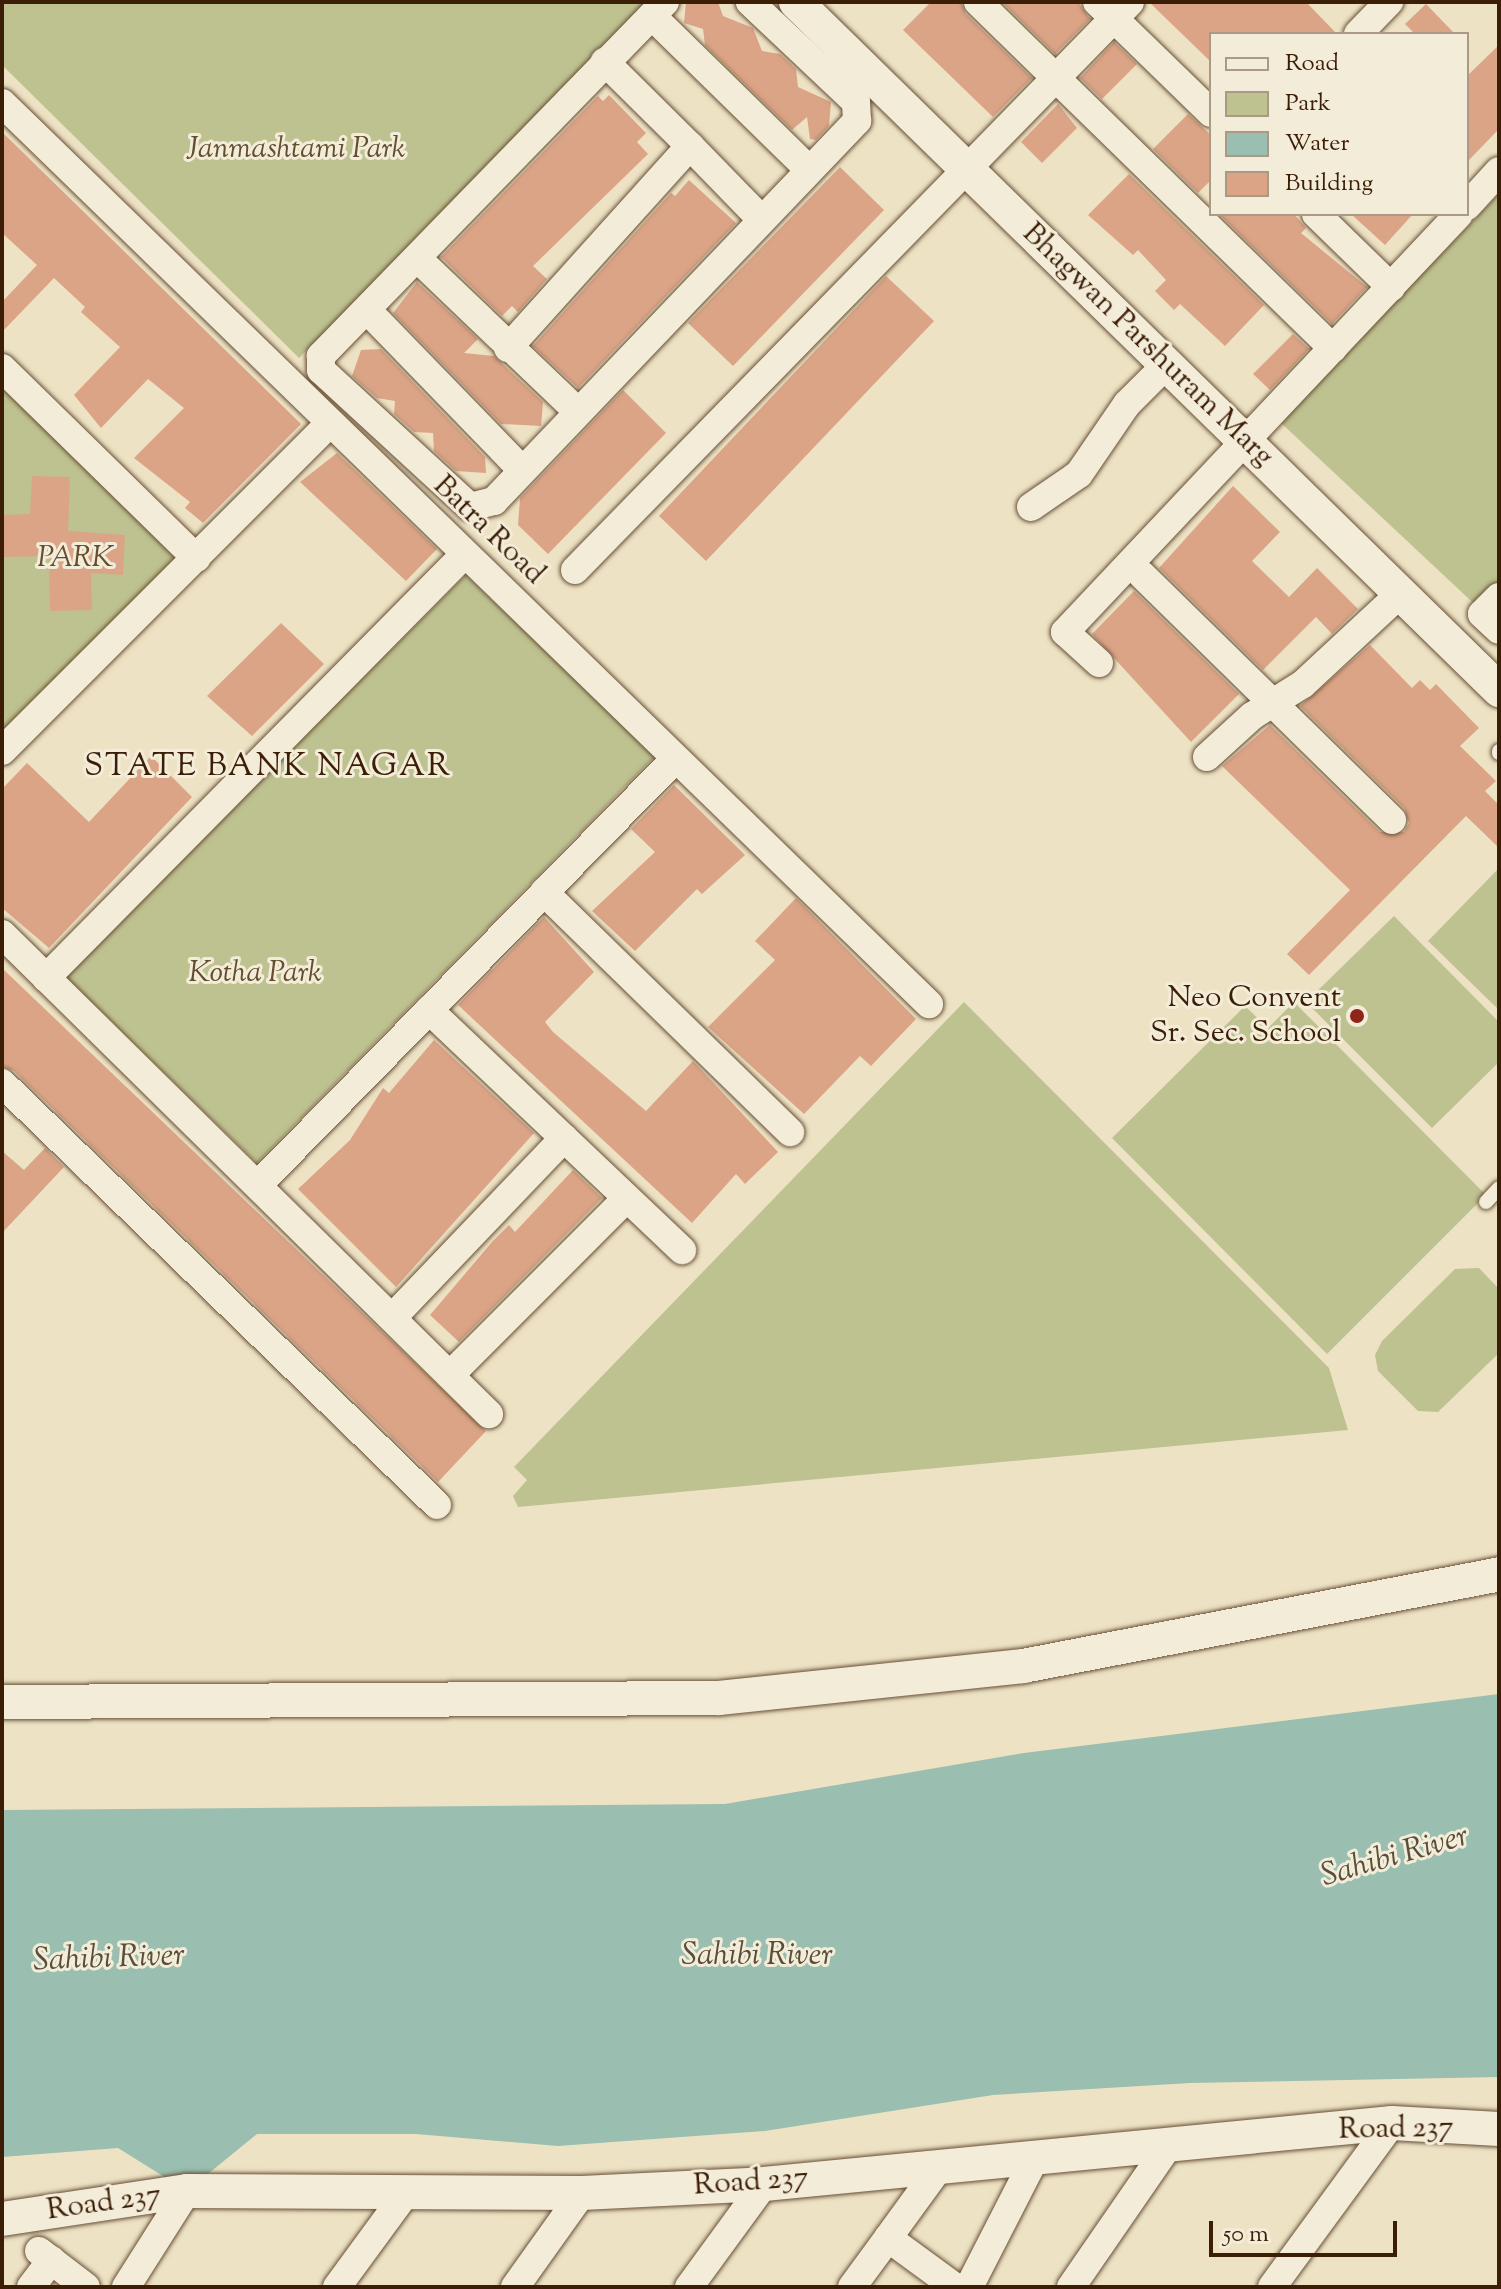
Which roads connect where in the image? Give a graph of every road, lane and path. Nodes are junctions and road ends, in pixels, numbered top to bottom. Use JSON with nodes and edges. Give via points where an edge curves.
{"nodes":[{"id":1,"x":750,"y":2,"type":"edge"},
{"id":2,"x":796,"y":2,"type":"edge"},
{"id":3,"x":978,"y":2,"type":"edge"},
{"id":4,"x":1389,"y":2,"type":"edge"},
{"id":5,"x":1114,"y":8,"type":"edge"},
{"id":6,"x":658,"y":9,"type":"edge"},
{"id":7,"x":1360,"y":32,"type":"edge"},
{"id":8,"x":605,"y":62,"type":"junction"},
{"id":9,"x":1057,"y":78,"type":"junction"},
{"id":10,"x":2,"y":103,"type":"edge"},
{"id":11,"x":1209,"y":111,"type":"edge"},
{"id":12,"x":690,"y":146,"type":"junction"},
{"id":13,"x":807,"y":168,"type":"junction"},
{"id":14,"x":968,"y":171,"type":"junction"},
{"id":15,"x":1499,"y":171,"type":"edge"},
{"id":16,"x":1469,"y":204,"type":"edge"},
{"id":17,"x":1318,"y":216,"type":"edge"},
{"id":18,"x":1457,"y":216,"type":"edge"},
{"id":19,"x":761,"y":219,"type":"junction"},
{"id":20,"x":417,"y":258,"type":"junction"},
{"id":21,"x":1391,"y":287,"type":"junction"},
{"id":22,"x":367,"y":310,"type":"junction"},
{"id":23,"x":508,"y":348,"type":"junction"},
{"id":24,"x":1333,"y":349,"type":"junction"},
{"id":25,"x":1166,"y":365,"type":"junction"},
{"id":26,"x":2,"y":368,"type":"edge"},
{"id":27,"x":576,"y":410,"type":"junction"},
{"id":28,"x":329,"y":424,"type":"junction"},
{"id":29,"x":1246,"y":443,"type":"junction"},
{"id":30,"x":521,"y":469,"type":"junction"},
{"id":31,"x":1031,"y":507,"type":"dead end"},
{"id":32,"x":464,"y":555,"type":"junction"},
{"id":33,"x":196,"y":558,"type":"junction"},
{"id":34,"x":575,"y":570,"type":"dead end"},
{"id":35,"x":1142,"y":575,"type":"dead end"},
{"id":36,"x":1401,"y":593,"type":"junction"},
{"id":37,"x":1493,"y":614,"type":"edge"},
{"id":38,"x":1453,"y":644,"type":"junction"},
{"id":39,"x":1099,"y":663,"type":"dead end"},
{"id":40,"x":1499,"y":690,"type":"edge"},
{"id":41,"x":1274,"y":703,"type":"junction"},
{"id":42,"x":2,"y":751,"type":"edge"},
{"id":43,"x":1207,"y":757,"type":"dead end"},
{"id":44,"x":675,"y":759,"type":"junction"},
{"id":45,"x":1392,"y":820,"type":"dead end"},
{"id":46,"x":544,"y":892,"type":"junction"},
{"id":47,"x":2,"y":934,"type":"edge"},
{"id":48,"x":46,"y":978,"type":"junction"},
{"id":49,"x":929,"y":1004,"type":"dead end"},
{"id":50,"x":429,"y":1010,"type":"junction"},
{"id":51,"x":2,"y":1083,"type":"edge"},
{"id":52,"x":790,"y":1132,"type":"dead end"},
{"id":53,"x":564,"y":1138,"type":"junction"},
{"id":54,"x":258,"y":1185,"type":"junction"},
{"id":55,"x":1499,"y":1188,"type":"edge"},
{"id":56,"x":627,"y":1198,"type":"junction"},
{"id":57,"x":1486,"y":1202,"type":"dead end"},
{"id":58,"x":682,"y":1250,"type":"dead end"},
{"id":59,"x":392,"y":1318,"type":"junction"},
{"id":60,"x":450,"y":1375,"type":"junction"},
{"id":61,"x":489,"y":1414,"type":"dead end"},
{"id":62,"x":437,"y":1505,"type":"dead end"},
{"id":63,"x":1499,"y":1574,"type":"edge"},
{"id":64,"x":2,"y":1702,"type":"edge"},
{"id":65,"x":1392,"y":2123,"type":"junction"},
{"id":66,"x":1499,"y":2129,"type":"edge"},
{"id":67,"x":1171,"y":2142,"type":"junction"},
{"id":68,"x":1036,"y":2156,"type":"junction"},
{"id":69,"x":941,"y":2165,"type":"junction"},
{"id":70,"x":764,"y":2184,"type":"junction"},
{"id":71,"x":408,"y":2190,"type":"junction"},
{"id":72,"x":187,"y":2191,"type":"junction"},
{"id":73,"x":582,"y":2193,"type":"junction"},
{"id":74,"x":2,"y":2219,"type":"edge"},
{"id":75,"x":888,"y":2238,"type":"junction"},
{"id":76,"x":31,"y":2287,"type":"edge"},
{"id":77,"x":86,"y":2287,"type":"edge"},
{"id":78,"x":126,"y":2287,"type":"edge"},
{"id":79,"x":337,"y":2287,"type":"edge"},
{"id":80,"x":515,"y":2287,"type":"edge"},
{"id":81,"x":689,"y":2287,"type":"edge"},
{"id":82,"x":852,"y":2287,"type":"edge"},
{"id":83,"x":955,"y":2287,"type":"edge"},
{"id":84,"x":969,"y":2287,"type":"edge"},
{"id":85,"x":1071,"y":2287,"type":"edge"},
{"id":86,"x":1272,"y":2287,"type":"edge"}],
"edges":[{"from":1,"to":13,"type":"street","via":[[861,111]]},
{"from":2,"to":14,"type":"street","name":"Bhagwan Parshuram Marg"},
{"from":3,"to":9,"type":"street"},
{"from":4,"to":7,"type":"street"},
{"from":5,"to":9,"type":"street"},
{"from":5,"to":11,"type":"street"},
{"from":6,"to":8,"type":"street"},
{"from":6,"to":13,"type":"street"},
{"from":8,"to":12,"type":"street"},
{"from":8,"to":20,"type":"street"},
{"from":9,"to":14,"type":"street"},
{"from":9,"to":24,"type":"street"},
{"from":10,"to":28,"type":"street","name":"Batra Road"},
{"from":12,"to":19,"type":"street"},
{"from":12,"to":23,"type":"street"},
{"from":13,"to":19,"type":"street"},
{"from":14,"to":25,"type":"street","name":"Bhagwan Parshuram Marg"},
{"from":14,"to":34,"type":"street"},
{"from":15,"to":16,"type":"street"},
{"from":17,"to":21,"type":"street"},
{"from":18,"to":21,"type":"street"},
{"from":19,"to":27,"type":"street"},
{"from":20,"to":22,"type":"street"},
{"from":20,"to":23,"type":"street"},
{"from":21,"to":24,"type":"street"},
{"from":22,"to":30,"type":"street"},
{"from":22,"to":30,"type":"street","via":[[321,356],[321,370],[470,507],[494,501]]},
{"from":23,"to":27,"type":"street"},
{"from":24,"to":29,"type":"street"},
{"from":25,"to":29,"type":"street","name":"Bhagwan Parshuram Marg"},
{"from":25,"to":31,"type":"street","via":[[1127,404],[1079,474]]},
{"from":26,"to":33,"type":"street"},
{"from":27,"to":30,"type":"street"},
{"from":28,"to":32,"type":"street","name":"Batra Road"},
{"from":28,"to":33,"type":"street"},
{"from":29,"to":36,"type":"street","name":"Bhagwan Parshuram Marg"},
{"from":29,"to":39,"type":"street","via":[[1065,632]]},
{"from":32,"to":44,"type":"street","name":"Batra Road"},
{"from":32,"to":48,"type":"street"},
{"from":33,"to":42,"type":"street"},
{"from":35,"to":41,"type":"street"},
{"from":36,"to":38,"type":"street","name":"Bhagwan Parshuram Marg"},
{"from":36,"to":41,"type":"street","via":[[1303,684]]},
{"from":37,"to":38,"type":"street"},
{"from":38,"to":40,"type":"street","name":"Bhagwan Parshuram Marg"},
{"from":41,"to":43,"type":"street"},
{"from":41,"to":45,"type":"street"},
{"from":44,"to":46,"type":"street"},
{"from":44,"to":49,"type":"street","name":"Batra Road"},
{"from":46,"to":50,"type":"street"},
{"from":46,"to":52,"type":"street"},
{"from":47,"to":48,"type":"street"},
{"from":48,"to":54,"type":"street"},
{"from":50,"to":53,"type":"street"},
{"from":50,"to":54,"type":"street"},
{"from":51,"to":62,"type":"street"},
{"from":53,"to":56,"type":"street"},
{"from":53,"to":59,"type":"street"},
{"from":54,"to":59,"type":"street"},
{"from":55,"to":57,"type":"lane"},
{"from":56,"to":58,"type":"street"},
{"from":56,"to":60,"type":"street"},
{"from":59,"to":60,"type":"street"},
{"from":60,"to":61,"type":"street"},
{"from":63,"to":64,"type":"street","via":[[1023,1666],[719,1698]]},
{"from":65,"to":66,"type":"street","name":"Road 237"},
{"from":65,"to":67,"type":"street","name":"Road 237"},
{"from":65,"to":86,"type":"street"},
{"from":67,"to":68,"type":"street","name":"Road 237"},
{"from":67,"to":85,"type":"street"},
{"from":68,"to":69,"type":"street","name":"Road 237"},
{"from":68,"to":84,"type":"street"},
{"from":69,"to":70,"type":"street","name":"Road 237"},
{"from":69,"to":75,"type":"street"},
{"from":70,"to":73,"type":"street","name":"Road 237"},
{"from":70,"to":81,"type":"street"},
{"from":71,"to":72,"type":"street","name":"Road 237"},
{"from":71,"to":73,"type":"street","name":"Road 237"},
{"from":71,"to":79,"type":"street"},
{"from":72,"to":74,"type":"street","name":"Road 237"},
{"from":72,"to":78,"type":"street"},
{"from":73,"to":80,"type":"street"},
{"from":75,"to":82,"type":"street"},
{"from":75,"to":83,"type":"street"},
{"from":76,"to":77,"type":"street","via":[[45,2256]]}]}
